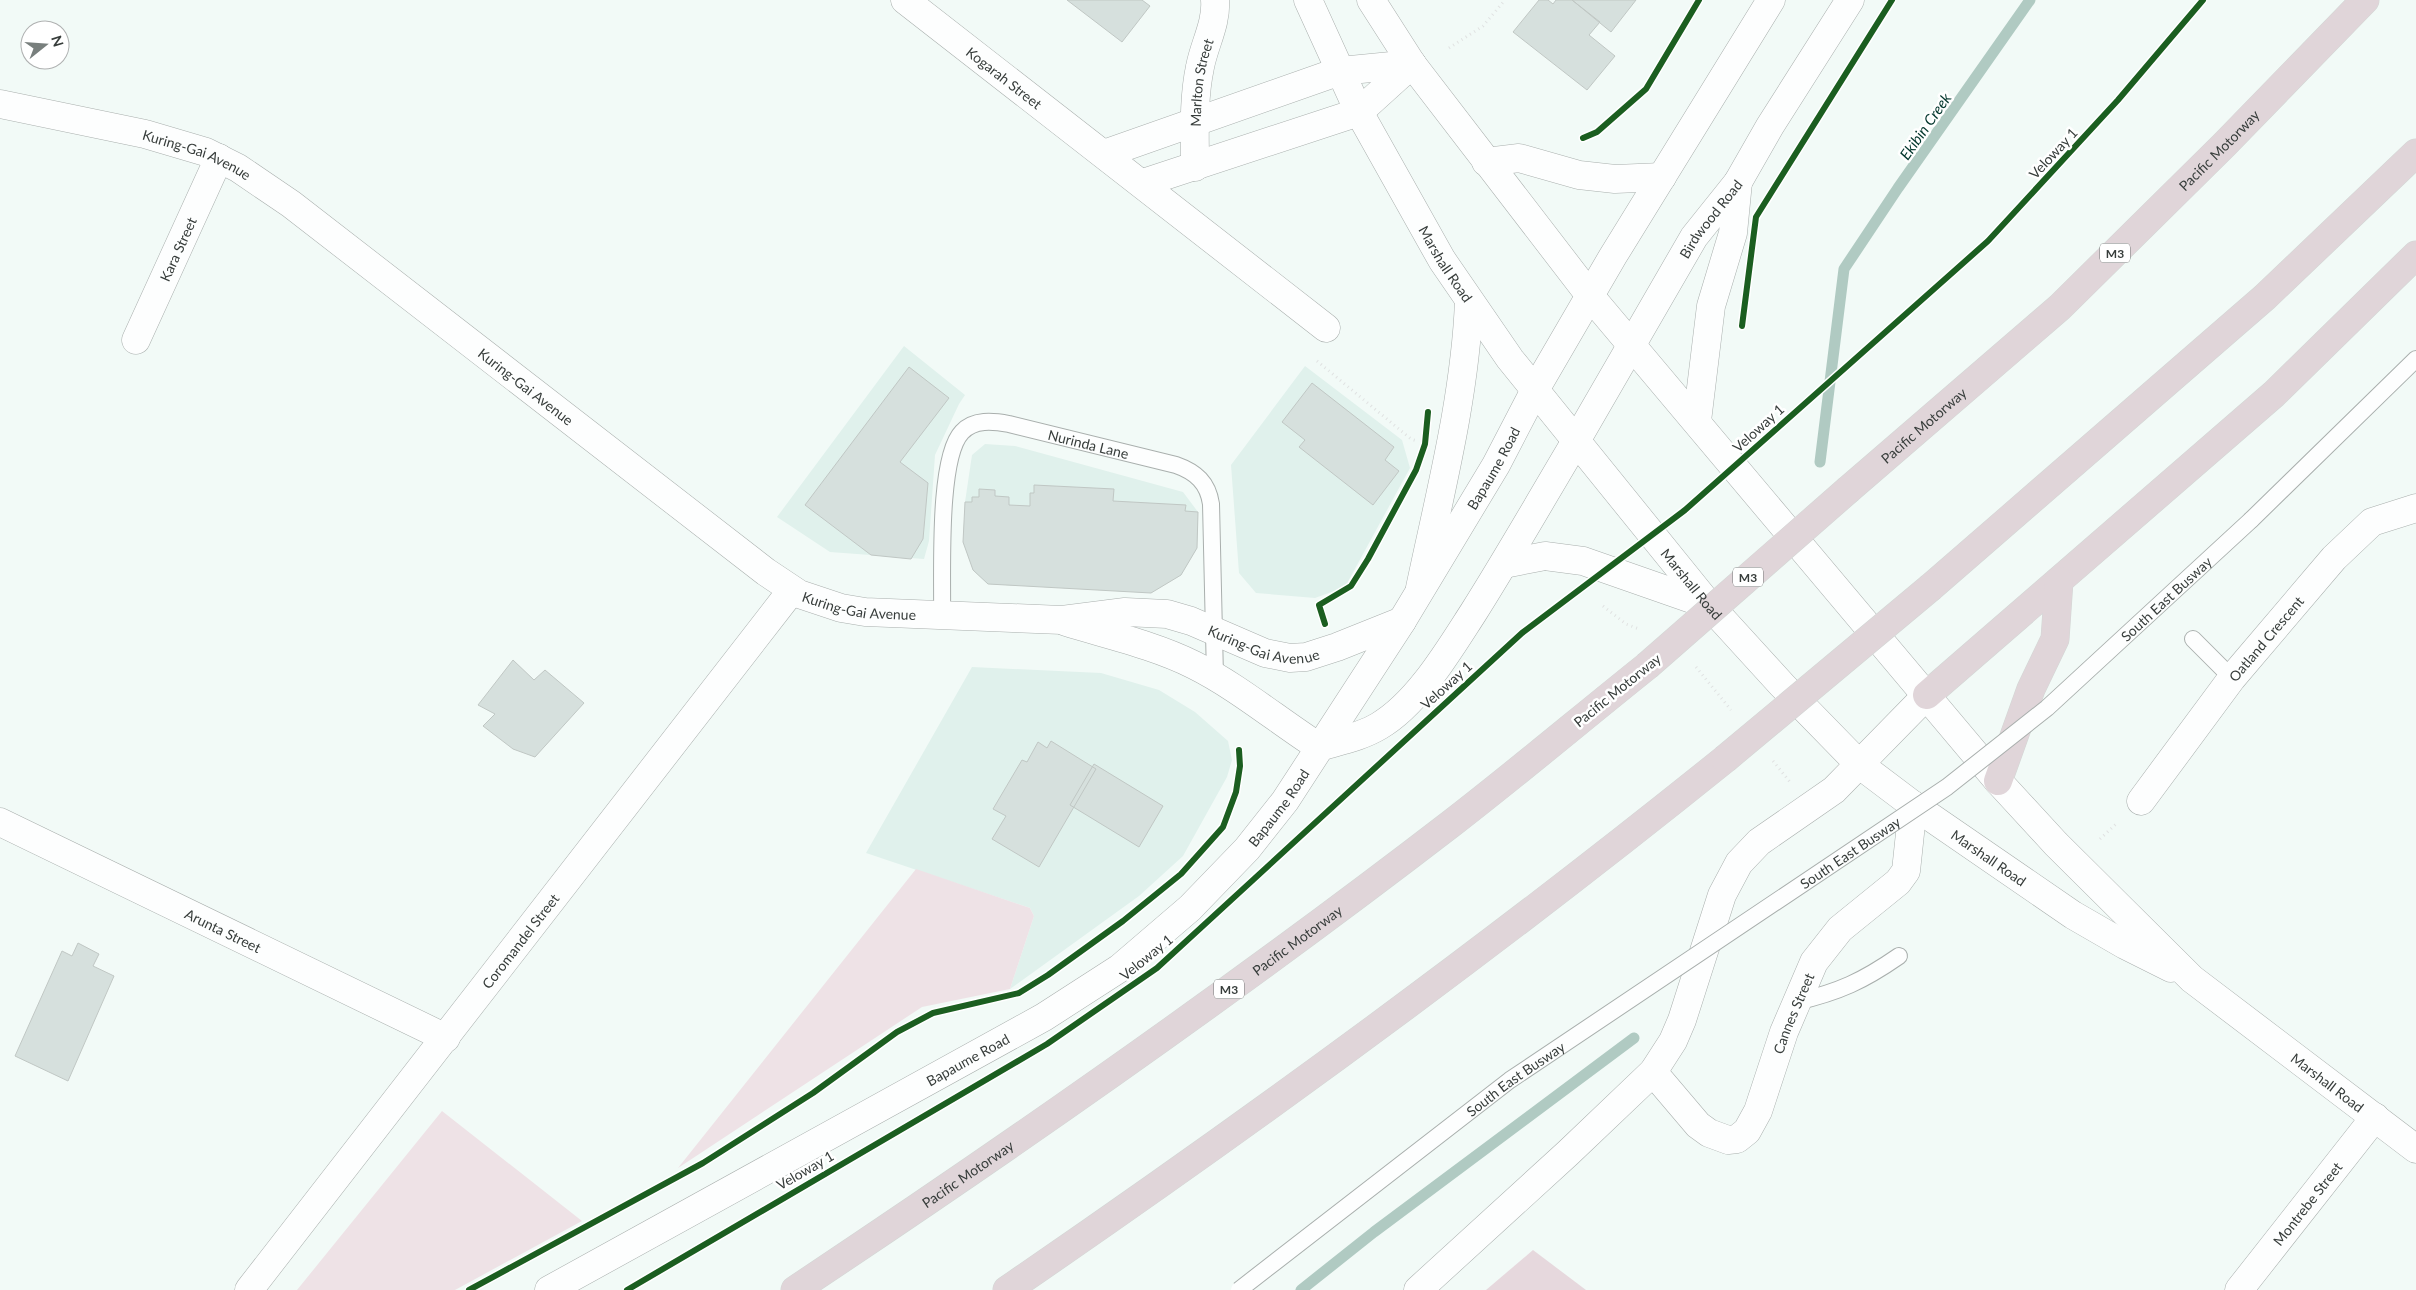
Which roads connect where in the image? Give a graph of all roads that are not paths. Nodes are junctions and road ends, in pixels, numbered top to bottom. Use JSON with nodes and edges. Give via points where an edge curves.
{"nodes":[{"id":1,"x":905,"y":0,"type":"edge"},
{"id":2,"x":1215,"y":0,"type":"edge"},
{"id":3,"x":1308,"y":0,"type":"edge"},
{"id":4,"x":1372,"y":0,"type":"edge"},
{"id":5,"x":1771,"y":0,"type":"edge"},
{"id":6,"x":1850,"y":0,"type":"edge"},
{"id":7,"x":2364,"y":0,"type":"edge"},
{"id":8,"x":1412,"y":64,"type":"junction"},
{"id":9,"x":1340,"y":72,"type":"junction"},
{"id":10,"x":0,"y":104,"type":"edge"},
{"id":11,"x":1359,"y":112,"type":"junction"},
{"id":12,"x":1195,"y":123,"type":"junction"},
{"id":13,"x":2416,"y":153,"type":"edge"},
{"id":14,"x":1104,"y":154,"type":"junction"},
{"id":15,"x":219,"y":158,"type":"junction"},
{"id":16,"x":1486,"y":162,"type":"junction"},
{"id":17,"x":1195,"y":167,"type":"junction"},
{"id":18,"x":1662,"y":177,"type":"junction"},
{"id":19,"x":1738,"y":182,"type":"junction"},
{"id":20,"x":1143,"y":183,"type":"junction"},
{"id":21,"x":2416,"y":255,"type":"edge"},
{"id":22,"x":1591,"y":296,"type":"junction"},
{"id":23,"x":1470,"y":301,"type":"junction"},
{"id":24,"x":1326,"y":328,"type":"dead end"},
{"id":25,"x":136,"y":340,"type":"dead end"},
{"id":26,"x":1632,"y":345,"type":"junction"},
{"id":27,"x":2416,"y":359,"type":"edge"},
{"id":28,"x":1535,"y":390,"type":"junction"},
{"id":29,"x":1697,"y":421,"type":"junction"},
{"id":30,"x":1576,"y":441,"type":"junction"},
{"id":31,"x":2416,"y":508,"type":"edge"},
{"id":32,"x":1504,"y":564,"type":"junction"},
{"id":33,"x":2060,"y":581,"type":"junction"},
{"id":34,"x":792,"y":590,"type":"junction"},
{"id":35,"x":1419,"y":592,"type":"junction"},
{"id":36,"x":1710,"y":605,"type":"junction"},
{"id":37,"x":942,"y":616,"type":"junction"},
{"id":38,"x":1062,"y":620,"type":"junction"},
{"id":39,"x":1402,"y":621,"type":"junction"},
{"id":40,"x":1215,"y":631,"type":"junction"},
{"id":41,"x":2193,"y":640,"type":"dead end"},
{"id":42,"x":1215,"y":676,"type":"junction"},
{"id":43,"x":2232,"y":678,"type":"junction"},
{"id":44,"x":1927,"y":695,"type":"junction"},
{"id":45,"x":1319,"y":747,"type":"junction"},
{"id":46,"x":1860,"y":765,"type":"junction"},
{"id":47,"x":1998,"y":782,"type":"junction"},
{"id":48,"x":2141,"y":801,"type":"road end"},
{"id":49,"x":1913,"y":805,"type":"junction"},
{"id":50,"x":0,"y":822,"type":"edge"},
{"id":51,"x":1898,"y":956,"type":"dead end"},
{"id":52,"x":2192,"y":979,"type":"junction"},
{"id":53,"x":1796,"y":1002,"type":"junction"},
{"id":54,"x":446,"y":1038,"type":"junction"},
{"id":55,"x":1653,"y":1072,"type":"junction"},
{"id":56,"x":2375,"y":1117,"type":"junction"},
{"id":57,"x":2416,"y":1149,"type":"edge"},
{"id":58,"x":249,"y":1290,"type":"edge"},
{"id":59,"x":549,"y":1290,"type":"edge"},
{"id":60,"x":795,"y":1290,"type":"edge"},
{"id":61,"x":1007,"y":1290,"type":"edge"},
{"id":62,"x":1239,"y":1290,"type":"edge"},
{"id":63,"x":1418,"y":1290,"type":"edge"},
{"id":64,"x":2239,"y":1290,"type":"edge"}],
"edges":[{"from":1,"to":14,"type":"street","name":"Kogarah Street"},
{"from":2,"to":12,"type":"street","name":"Marlton Street","via":[[1214,20],[1198,79]]},
{"from":3,"to":9,"type":"street","name":"Marshall Road"},
{"from":4,"to":8,"type":"street","name":"Marshall Road"},
{"from":5,"to":18,"type":"street"},
{"from":6,"to":19,"type":"street","name":"Birdwood Road"},
{"from":7,"to":60,"type":"highway","name":"Pacific Motorway","number":"M3","bridge":true,"via":[[2271,98],[2060,307],[1647,666],[1454,821],[1282,951],[969,1174]]},
{"from":8,"to":9,"type":"street"},
{"from":8,"to":11,"type":"street"},
{"from":8,"to":16,"type":"street","name":"Marshall Road"},
{"from":9,"to":11,"type":"street","name":"Marshall Road"},
{"from":9,"to":12,"type":"street"},
{"from":10,"to":15,"type":"street","name":"Kuring-Gai Avenue","via":[[163,138]]},
{"from":11,"to":17,"type":"street"},
{"from":11,"to":23,"type":"street","name":"Marshall Road","via":[[1428,236]]},
{"from":12,"to":14,"type":"street"},
{"from":12,"to":17,"type":"street","name":"Marlton Street"},
{"from":13,"to":61,"type":"highway","bridge":true,"via":[[2265,297],[1931,587],[1725,759],[1490,944],[1320,1069]]},
{"from":14,"to":20,"type":"street","name":"Kogarah Street"},
{"from":15,"to":25,"type":"street","name":"Kara Street"},
{"from":15,"to":34,"type":"street","name":"Kuring-Gai Avenue","via":[[292,204]]},
{"from":16,"to":18,"type":"street","via":[[1519,158],[1580,175],[1614,180]]},
{"from":16,"to":22,"type":"street","name":"Marshall Road"},
{"from":17,"to":20,"type":"street"},
{"from":18,"to":22,"type":"street"},
{"from":19,"to":26,"type":"street","name":"Birdwood Road","via":[[1694,237]]},
{"from":19,"to":29,"type":"street","via":[[1733,233],[1712,306]]},
{"from":20,"to":24,"type":"street","name":"Kogarah Street"},
{"from":21,"to":33,"type":"highway","via":[[2274,394]]},
{"from":22,"to":26,"type":"street","name":"Marshall Road"},
{"from":22,"to":28,"type":"street"},
{"from":23,"to":28,"type":"street","name":"Marshall Road"},
{"from":23,"to":35,"type":"street","via":[[1458,414]]},
{"from":26,"to":29,"type":"street","name":"Marshall Road"},
{"from":26,"to":30,"type":"street","name":"Birdwood Road"},
{"from":27,"to":62,"type":"lane","name":"South East Busway","bridge":true,"via":[[2251,520],[2047,708],[1947,787],[1510,1080]]},
{"from":28,"to":30,"type":"street","name":"Marshall Road"},
{"from":28,"to":35,"type":"street","name":"Bapaume Road","via":[[1496,465]]},
{"from":29,"to":44,"type":"street","name":"Marshall Road"},
{"from":30,"to":32,"type":"street"},
{"from":30,"to":36,"type":"street","name":"Marshall Road"},
{"from":31,"to":43,"type":"street","name":"Oatland Crescent","via":[[2372,522],[2334,558]]},
{"from":32,"to":36,"type":"street","via":[[1545,556],[1583,561]]},
{"from":32,"to":45,"type":"street","via":[[1447,654],[1401,708],[1380,726]]},
{"from":33,"to":44,"type":"highway"},
{"from":33,"to":47,"type":"highway","via":[[2055,639],[2024,707]]},
{"from":34,"to":37,"type":"street","name":"Kuring-Gai Avenue","via":[[816,602],[841,608]]},
{"from":34,"to":54,"type":"street","name":"Coromandel Street"},
{"from":35,"to":39,"type":"street","name":"Bapaume Road"},
{"from":36,"to":46,"type":"street","name":"Marshall Road"},
{"from":37,"to":38,"type":"street","name":"Kuring-Gai Avenue"},
{"from":37,"to":40,"type":"lane","name":"Nurinda Lane","via":[[945,497],[950,453],[965,428],[992,421],[1176,465],[1200,478],[1207,488],[1211,504]]},
{"from":38,"to":40,"type":"street","name":"Kuring-Gai Avenue","via":[[1113,612],[1153,613],[1178,616]]},
{"from":38,"to":42,"type":"street","name":"Kuring-Gai Avenue","via":[[1173,655]]},
{"from":39,"to":40,"type":"street","name":"Kuring-Gai Avenue","via":[[1337,647],[1294,658],[1265,653]]},
{"from":39,"to":45,"type":"street","name":"Bapaume Road"},
{"from":40,"to":42,"type":"lane","name":"Nurinda Lane"},
{"from":41,"to":43,"type":"lane"},
{"from":42,"to":45,"type":"street","name":"Kuring-Gai Avenue"},
{"from":43,"to":48,"type":"street","name":"Oatland Crescent"},
{"from":44,"to":46,"type":"street"},
{"from":44,"to":47,"type":"street","name":"Marshall Road"},
{"from":45,"to":59,"type":"street","name":"Bapaume Road","via":[[1285,801],[1247,849],[1190,908],[1120,968],[1026,1026]]},
{"from":46,"to":49,"type":"street","name":"Marshall Road"},
{"from":46,"to":55,"type":"street","via":[[1822,800],[1759,842],[1739,863],[1722,895],[1682,1020],[1671,1046]]},
{"from":47,"to":52,"type":"street","name":"Marshall Road"},
{"from":49,"to":52,"type":"street","name":"Marshall Road","via":[[2073,914]]},
{"from":49,"to":53,"type":"street","name":"Cannes Street","via":[[1906,871],[1898,882],[1840,928],[1814,962]]},
{"from":50,"to":54,"type":"street","name":"Arunta Street"},
{"from":51,"to":53,"type":"lane","via":[[1854,984]]},
{"from":52,"to":56,"type":"street","name":"Marshall Road"},
{"from":53,"to":55,"type":"street","name":"Cannes Street","via":[[1758,1111],[1750,1128],[1737,1139],[1720,1139],[1698,1125]]},
{"from":54,"to":58,"type":"street","name":"Coromandel Street"},
{"from":55,"to":63,"type":"street"},
{"from":56,"to":57,"type":"street","name":"Marshall Road"},
{"from":56,"to":64,"type":"street","name":"Montrebe Street"}]}
